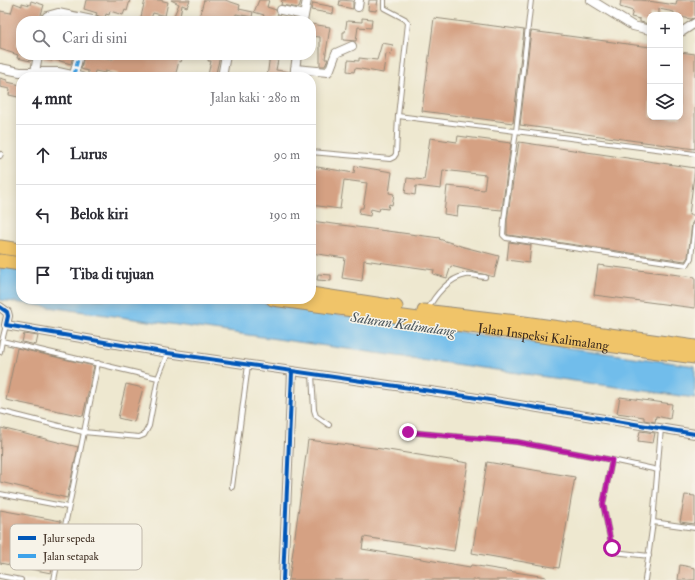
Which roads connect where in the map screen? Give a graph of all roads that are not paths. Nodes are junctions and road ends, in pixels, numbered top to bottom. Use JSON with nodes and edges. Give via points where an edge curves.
{"nodes":[{"id":1,"x":307,"y":0,"type":"edge"},
{"id":2,"x":384,"y":0,"type":"edge"},
{"id":3,"x":531,"y":0,"type":"edge"},
{"id":4,"x":591,"y":0,"type":"edge"},
{"id":5,"x":281,"y":10,"type":"dead end"},
{"id":6,"x":47,"y":16,"type":"edge"},
{"id":7,"x":73,"y":16,"type":"edge"},
{"id":8,"x":298,"y":16,"type":"edge"},
{"id":9,"x":304,"y":16,"type":"edge"},
{"id":10,"x":695,"y":23,"type":"edge"},
{"id":11,"x":647,"y":29,"type":"edge"},
{"id":12,"x":683,"y":31,"type":"edge"},
{"id":13,"x":352,"y":46,"type":"dead end"},
{"id":14,"x":37,"y":60,"type":"edge"},
{"id":15,"x":78,"y":60,"type":"edge"},
{"id":16,"x":225,"y":60,"type":"edge"},
{"id":17,"x":296,"y":60,"type":"edge"},
{"id":18,"x":0,"y":68,"type":"edge"},
{"id":19,"x":35,"y":72,"type":"junction"},
{"id":20,"x":58,"y":72,"type":"edge"},
{"id":21,"x":74,"y":72,"type":"edge"},
{"id":22,"x":223,"y":72,"type":"edge"},
{"id":23,"x":294,"y":72,"type":"edge"},
{"id":24,"x":316,"y":72,"type":"edge"},
{"id":25,"x":398,"y":116,"type":"junction"},
{"id":26,"x":516,"y":132,"type":"junction"},
{"id":27,"x":316,"y":152,"type":"edge"},
{"id":28,"x":695,"y":154,"type":"edge"},
{"id":29,"x":695,"y":223,"type":"edge"},
{"id":30,"x":0,"y":247,"type":"edge"},
{"id":31,"x":16,"y":249,"type":"edge"},
{"id":32,"x":0,"y":261,"type":"edge"},
{"id":33,"x":16,"y":263,"type":"edge"},
{"id":34,"x":485,"y":277,"type":"dead end"},
{"id":35,"x":316,"y":295,"type":"edge"},
{"id":36,"x":316,"y":303,"type":"edge"},
{"id":37,"x":0,"y":307,"type":"edge"},
{"id":38,"x":425,"y":316,"type":"junction"},
{"id":39,"x":6,"y":325,"type":"junction"},
{"id":40,"x":574,"y":335,"type":"junction"},
{"id":41,"x":2,"y":341,"type":"junction"},
{"id":42,"x":695,"y":347,"type":"edge"},
{"id":43,"x":0,"y":352,"type":"edge"},
{"id":44,"x":168,"y":352,"type":"junction"},
{"id":45,"x":695,"y":357,"type":"edge"},
{"id":46,"x":98,"y":363,"type":"junction"},
{"id":47,"x":248,"y":365,"type":"junction"},
{"id":48,"x":292,"y":372,"type":"junction"},
{"id":49,"x":312,"y":374,"type":"junction"},
{"id":50,"x":158,"y":378,"type":"junction"},
{"id":51,"x":0,"y":411,"type":"edge"},
{"id":52,"x":329,"y":425,"type":"dead end"},
{"id":53,"x":661,"y":428,"type":"junction"},
{"id":54,"x":83,"y":432,"type":"junction"},
{"id":55,"x":408,"y":432,"type":"dead end"},
{"id":56,"x":695,"y":434,"type":"edge"},
{"id":57,"x":612,"y":460,"type":"junction"},
{"id":58,"x":658,"y":470,"type":"junction"},
{"id":59,"x":232,"y":487,"type":"dead end"},
{"id":60,"x":0,"y":494,"type":"edge"},
{"id":61,"x":68,"y":507,"type":"junction"},
{"id":62,"x":653,"y":522,"type":"junction"},
{"id":63,"x":65,"y":524,"type":"edge"},
{"id":64,"x":695,"y":528,"type":"edge"},
{"id":65,"x":649,"y":556,"type":"junction"},
{"id":66,"x":56,"y":570,"type":"edge"},
{"id":67,"x":0,"y":576,"type":"edge"},
{"id":68,"x":21,"y":580,"type":"edge"},
{"id":69,"x":54,"y":580,"type":"edge"},
{"id":70,"x":284,"y":580,"type":"edge"},
{"id":71,"x":645,"y":580,"type":"edge"}],
"edges":[{"from":1,"to":9,"type":"street"},
{"from":2,"to":25,"type":"lane","via":[[384,8],[408,23]]},
{"from":3,"to":26,"type":"lane"},
{"from":4,"to":11,"type":"street","via":[[633,26]]},
{"from":5,"to":8,"type":"street"},
{"from":6,"to":7,"type":"street","via":[[58,13]]},
{"from":10,"to":12,"type":"street"},
{"from":13,"to":24,"type":"street","via":[[336,53],[328,72]]},
{"from":14,"to":19,"type":"street"},
{"from":15,"to":21,"type":"street"},
{"from":16,"to":22,"type":"street"},
{"from":17,"to":23,"type":"street"},
{"from":18,"to":19,"type":"street"},
{"from":19,"to":20,"type":"street"},
{"from":25,"to":26,"type":"lane"},
{"from":25,"to":27,"type":"lane","via":[[396,154],[390,159]]},
{"from":26,"to":28,"type":"lane"},
{"from":26,"to":29,"type":"lane","via":[[502,232],[506,238],[687,265],[691,258]]},
{"from":30,"to":31,"type":"main road"},
{"from":32,"to":33,"type":"main road"},
{"from":34,"to":38,"type":"lane","via":[[466,275],[453,280],[433,299]]},
{"from":35,"to":38,"type":"main road","name":"Jalan Inspeksi Kalimalang"},
{"from":36,"to":38,"type":"main road","name":"Jalan Inspeksi Kalimalang"},
{"from":37,"to":39,"type":"street","via":[[7,312]]},
{"from":38,"to":40,"type":"main road","name":"Jalan Inspeksi Kalimalang"},
{"from":39,"to":41,"type":"lane"},
{"from":39,"to":44,"type":"street"},
{"from":40,"to":42,"type":"main road","name":"Jalan Inspeksi Kalimalang"},
{"from":40,"to":45,"type":"main road","name":"Jalan Inspeksi Kalimalang"},
{"from":41,"to":43,"type":"lane"},
{"from":41,"to":46,"type":"lane"},
{"from":44,"to":47,"type":"street"},
{"from":44,"to":50,"type":"lane"},
{"from":46,"to":50,"type":"lane"},
{"from":46,"to":54,"type":"lane"},
{"from":47,"to":48,"type":"street"},
{"from":47,"to":59,"type":"lane"},
{"from":48,"to":49,"type":"street"},
{"from":48,"to":70,"type":"street"},
{"from":49,"to":52,"type":"lane","via":[[314,410],[316,416]]},
{"from":49,"to":53,"type":"street"},
{"from":50,"to":54,"type":"lane","via":[[149,426],[144,435],[139,437]]},
{"from":51,"to":54,"type":"lane"},
{"from":53,"to":56,"type":"street"},
{"from":53,"to":58,"type":"lane"},
{"from":54,"to":61,"type":"lane"},
{"from":55,"to":57,"type":"lane","via":[[517,442]]},
{"from":57,"to":58,"type":"lane"},
{"from":57,"to":65,"type":"lane","via":[[603,504],[612,548],[614,552]]},
{"from":58,"to":62,"type":"lane"},
{"from":60,"to":61,"type":"lane"},
{"from":61,"to":63,"type":"lane"},
{"from":62,"to":64,"type":"lane"},
{"from":62,"to":65,"type":"lane"},
{"from":65,"to":71,"type":"lane"},
{"from":66,"to":69,"type":"lane"},
{"from":67,"to":68,"type":"lane"}]}
